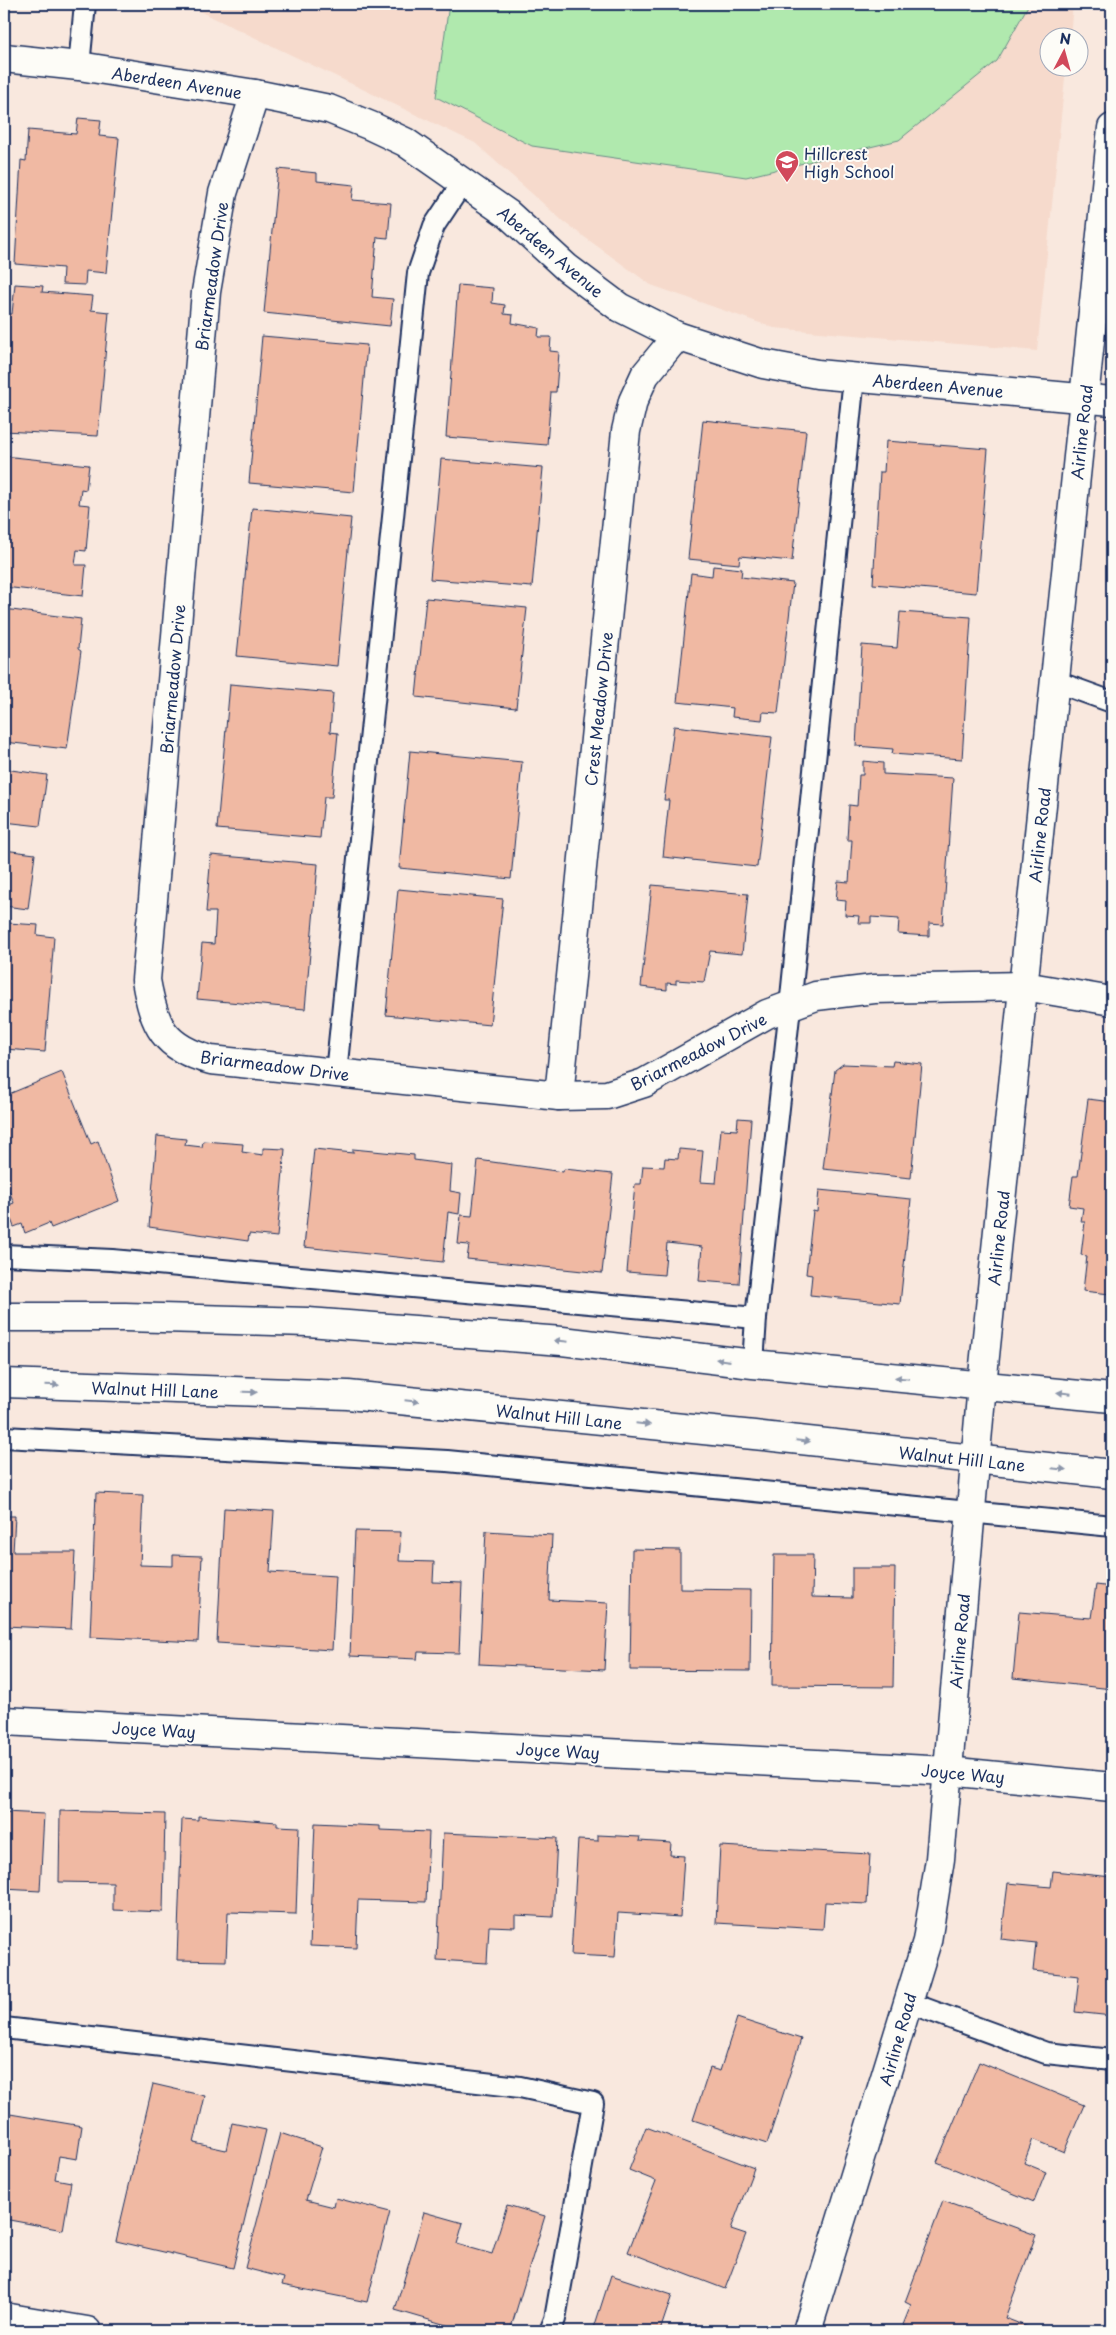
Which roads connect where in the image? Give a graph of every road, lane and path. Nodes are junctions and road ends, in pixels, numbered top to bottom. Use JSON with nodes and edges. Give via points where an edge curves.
{"nodes":[{"id":1,"x":85,"y":4,"type":"edge"},
{"id":2,"x":4,"y":58,"type":"edge"},
{"id":3,"x":79,"y":66,"type":"junction"},
{"id":4,"x":255,"y":94,"type":"junction"},
{"id":5,"x":1112,"y":144,"type":"edge"},
{"id":6,"x":463,"y":182,"type":"junction"},
{"id":7,"x":677,"y":336,"type":"junction"},
{"id":8,"x":854,"y":377,"type":"junction"},
{"id":9,"x":1085,"y":398,"type":"junction"},
{"id":10,"x":1112,"y":401,"type":"edge"},
{"id":11,"x":1054,"y":681,"type":"junction"},
{"id":12,"x":1112,"y":702,"type":"edge"},
{"id":13,"x":1024,"y":986,"type":"junction"},
{"id":14,"x":1112,"y":1001,"type":"edge"},
{"id":15,"x":790,"y":1007,"type":"junction"},
{"id":16,"x":336,"y":1073,"type":"junction"},
{"id":17,"x":559,"y":1096,"type":"junction"},
{"id":18,"x":4,"y":1255,"type":"edge"},
{"id":19,"x":4,"y":1317,"type":"edge"},
{"id":20,"x":756,"y":1318,"type":"junction"},
{"id":21,"x":753,"y":1364,"type":"junction"},
{"id":22,"x":4,"y":1383,"type":"edge"},
{"id":23,"x":982,"y":1385,"type":"junction"},
{"id":24,"x":1112,"y":1398,"type":"edge"},
{"id":25,"x":4,"y":1437,"type":"edge"},
{"id":26,"x":975,"y":1460,"type":"junction"},
{"id":27,"x":1112,"y":1474,"type":"edge"},
{"id":28,"x":971,"y":1511,"type":"junction"},
{"id":29,"x":1112,"y":1526,"type":"edge"},
{"id":30,"x":4,"y":1721,"type":"edge"},
{"id":31,"x":947,"y":1771,"type":"junction"},
{"id":32,"x":1112,"y":1787,"type":"edge"},
{"id":33,"x":907,"y":2002,"type":"junction"},
{"id":34,"x":4,"y":2028,"type":"edge"},
{"id":35,"x":1112,"y":2060,"type":"edge"},
{"id":36,"x":4,"y":2317,"type":"edge"},
{"id":37,"x":87,"y":2331,"type":"edge"},
{"id":38,"x":550,"y":2331,"type":"edge"},
{"id":39,"x":807,"y":2331,"type":"edge"}],
"edges":[{"from":1,"to":3,"type":"lane"},
{"from":2,"to":3,"type":"street","name":"Aberdeen Avenue"},
{"from":3,"to":4,"type":"street","name":"Aberdeen Avenue"},
{"from":4,"to":6,"type":"street","name":"Aberdeen Avenue","via":[[329,109],[371,126],[405,142]]},
{"from":4,"to":16,"type":"street","name":"Briarmeadow Drive","via":[[222,193],[206,292],[146,980],[158,1026],[174,1045],[191,1054],[211,1060]]},
{"from":5,"to":9,"type":"street","name":"Airline Road"},
{"from":6,"to":7,"type":"street","name":"Aberdeen Avenue","via":[[508,214],[568,268],[620,308]]},
{"from":6,"to":16,"type":"lane","via":[[434,226],[418,273]]},
{"from":7,"to":8,"type":"street","name":"Aberdeen Avenue","via":[[763,364]]},
{"from":7,"to":17,"type":"street","name":"Crest Meadow Drive","via":[[645,375],[626,431]]},
{"from":8,"to":9,"type":"street","name":"Aberdeen Avenue"},
{"from":8,"to":15,"type":"lane"},
{"from":9,"to":10,"type":"street","name":"Aberdeen Avenue"},
{"from":9,"to":11,"type":"street","name":"Airline Road"},
{"from":11,"to":12,"type":"lane"},
{"from":11,"to":13,"type":"street","name":"Airline Road"},
{"from":13,"to":14,"type":"street","name":"Briarmeadow Drive"},
{"from":13,"to":15,"type":"street","name":"Briarmeadow Drive","via":[[874,989],[816,996]]},
{"from":13,"to":23,"type":"street","name":"Airline Road"},
{"from":15,"to":17,"type":"street","name":"Briarmeadow Drive","via":[[767,1014],[644,1083],[607,1095]]},
{"from":15,"to":20,"type":"lane"},
{"from":16,"to":17,"type":"street","name":"Briarmeadow Drive"},
{"from":18,"to":20,"type":"lane","via":[[112,1260]]},
{"from":21,"to":19,"type":"street","one_way":true,"via":[[562,1341],[308,1322]]},
{"from":20,"to":21,"type":"lane"},
{"from":23,"to":21,"type":"street","one_way":true},
{"from":22,"to":26,"type":"street","name":"Walnut Hill Lane","one_way":true,"via":[[348,1395]]},
{"from":24,"to":23,"type":"street","one_way":true},
{"from":23,"to":26,"type":"street","name":"Airline Road"},
{"from":25,"to":28,"type":"lane","via":[[447,1461]]},
{"from":26,"to":27,"type":"street","name":"Walnut Hill Lane","one_way":true},
{"from":26,"to":28,"type":"street","name":"Airline Road"},
{"from":28,"to":29,"type":"lane"},
{"from":28,"to":31,"type":"street","name":"Airline Road"},
{"from":30,"to":31,"type":"street","name":"Joyce Way"},
{"from":31,"to":32,"type":"street","name":"Joyce Way"},
{"from":31,"to":33,"type":"street","name":"Airline Road","via":[[940,1860],[927,1941]]},
{"from":33,"to":35,"type":"lane","via":[[1046,2053]]},
{"from":33,"to":39,"type":"street","name":"Airline Road"},
{"from":34,"to":38,"type":"lane","via":[[520,2088],[593,2103],[555,2318]]},
{"from":36,"to":37,"type":"street"}]}
